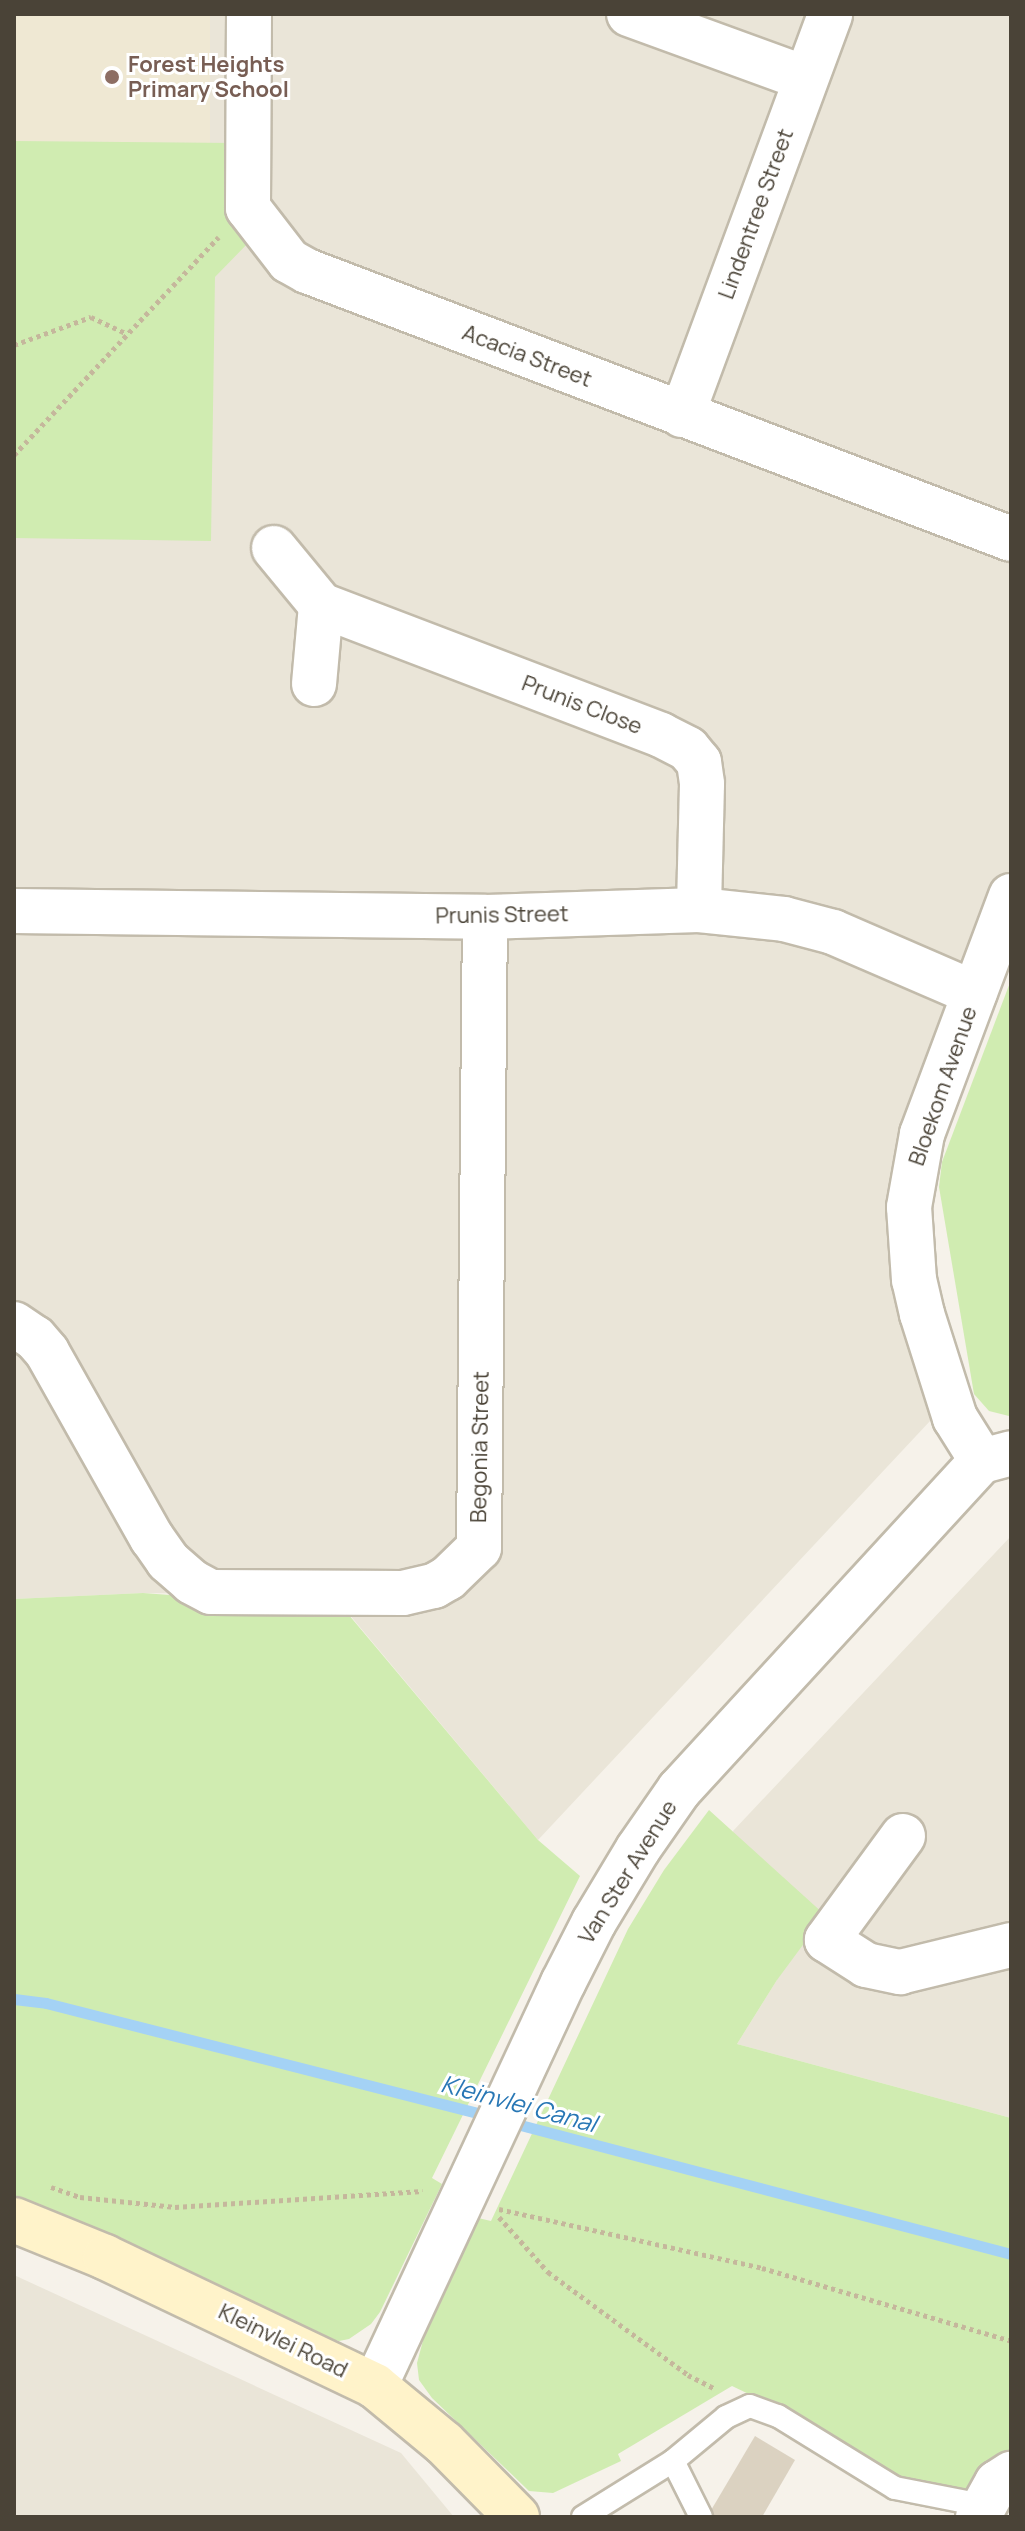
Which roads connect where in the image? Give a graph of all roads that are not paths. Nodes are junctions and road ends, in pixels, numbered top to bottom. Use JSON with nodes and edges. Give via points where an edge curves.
{"nodes":[{"id":1,"x":249,"y":14,"type":"edge"},
{"id":2,"x":629,"y":14,"type":"edge"},
{"id":3,"x":830,"y":14,"type":"edge"},
{"id":4,"x":805,"y":78,"type":"junction"},
{"id":5,"x":682,"y":415,"type":"junction"},
{"id":6,"x":1011,"y":539,"type":"edge"},
{"id":7,"x":274,"y":548,"type":"dead end"},
{"id":8,"x":321,"y":605,"type":"junction"},
{"id":9,"x":314,"y":684,"type":"dead end"},
{"id":10,"x":1011,"y":896,"type":"edge"},
{"id":11,"x":699,"y":910,"type":"junction"},
{"id":12,"x":14,"y":911,"type":"edge"},
{"id":13,"x":485,"y":917,"type":"junction"},
{"id":14,"x":974,"y":993,"type":"junction"},
{"id":15,"x":14,"y":1324,"type":"edge"},
{"id":16,"x":997,"y":1457,"type":"edge"},
{"id":17,"x":903,"y":1836,"type":"dead end"},
{"id":18,"x":1011,"y":1945,"type":"edge"},
{"id":19,"x":14,"y":2220,"type":"edge"},
{"id":20,"x":375,"y":2386,"type":"junction"},
{"id":21,"x":673,"y":2461,"type":"junction"},
{"id":22,"x":991,"y":2499,"type":"edge"},
{"id":23,"x":517,"y":2517,"type":"edge"},
{"id":24,"x":583,"y":2517,"type":"edge"},
{"id":25,"x":701,"y":2517,"type":"edge"}],
"edges":[{"from":1,"to":5,"type":"street","name":"Acacia Street","via":[[248,208],[289,261]]},
{"from":2,"to":4,"type":"street"},
{"from":3,"to":4,"type":"street","name":"Lindentree Street"},
{"from":4,"to":5,"type":"street","name":"Lindentree Street"},
{"from":5,"to":6,"type":"street","name":"Acacia Street"},
{"from":7,"to":8,"type":"street","name":"Prunis Close"},
{"from":8,"to":9,"type":"street"},
{"from":8,"to":11,"type":"street","name":"Prunis Close","via":[[688,749],[699,762],[702,784]]},
{"from":10,"to":14,"type":"street","name":"Bloekom Avenue"},
{"from":11,"to":13,"type":"street","name":"Prunis Street"},
{"from":11,"to":14,"type":"street","name":"Prunis Street","via":[[784,919],[833,932]]},
{"from":12,"to":13,"type":"street","name":"Prunis Street"},
{"from":13,"to":15,"type":"street","name":"Begonia Street","via":[[479,1548],[448,1578],[403,1593],[211,1592],[192,1582],[152,1538],[47,1352]]},
{"from":14,"to":16,"type":"street","name":"Bloekom Avenue","via":[[922,1134],[909,1207],[909,1244],[914,1280],[955,1418]]},
{"from":16,"to":20,"type":"street","name":"Van Ster Avenue","via":[[679,1790],[594,1922],[533,2050],[449,2188]]},
{"from":17,"to":18,"type":"street","via":[[827,1940],[866,1965],[900,1972]]},
{"from":19,"to":20,"type":"street","name":"Kleinvlei Road","via":[[105,2257]]},
{"from":20,"to":23,"type":"street","name":"Kleinvlei Road","via":[[444,2443]]},
{"from":21,"to":22,"type":"lane","via":[[726,2417],[750,2406],[778,2416],[895,2488]]},
{"from":21,"to":24,"type":"lane"},
{"from":21,"to":25,"type":"lane"}]}
